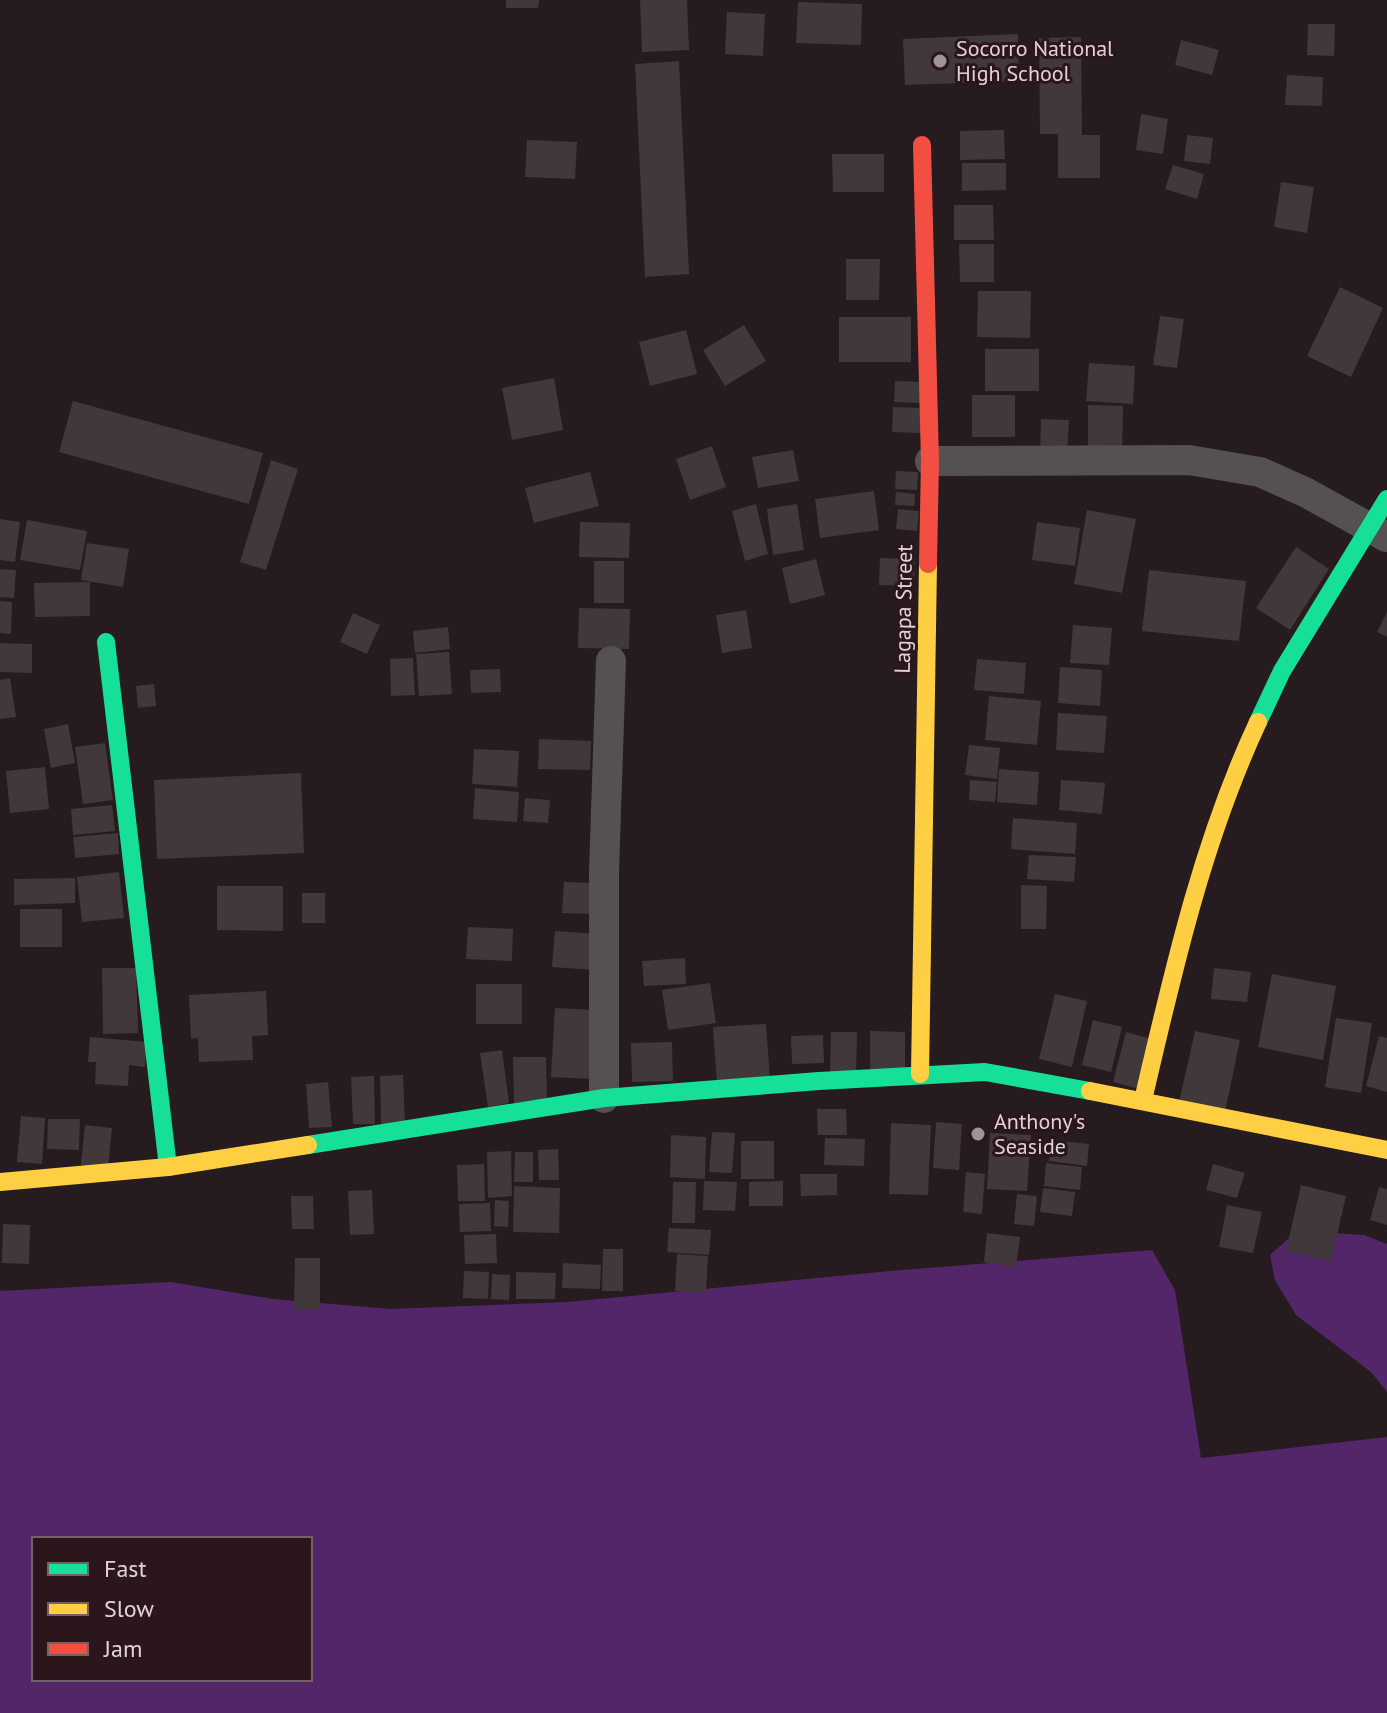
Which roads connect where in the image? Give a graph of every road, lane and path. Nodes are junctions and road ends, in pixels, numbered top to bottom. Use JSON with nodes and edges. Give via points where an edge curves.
{"nodes":[{"id":1,"x":922,"y":145,"type":"dead end"},
{"id":2,"x":930,"y":461,"type":"junction"},
{"id":3,"x":1387,"y":499,"type":"edge"},
{"id":4,"x":1378,"y":533,"type":"edge"},
{"id":5,"x":106,"y":642,"type":"dead end"},
{"id":6,"x":611,"y":661,"type":"dead end"},
{"id":7,"x":920,"y":1074,"type":"junction"},
{"id":8,"x":604,"y":1098,"type":"junction"},
{"id":9,"x":1143,"y":1100,"type":"junction"},
{"id":10,"x":1387,"y":1150,"type":"edge"},
{"id":11,"x":168,"y":1167,"type":"junction"},
{"id":12,"x":0,"y":1182,"type":"edge"}],
"edges":[{"from":1,"to":2,"type":"street","name":"Lagapa Street"},
{"from":2,"to":4,"type":"street","via":[[1189,460],[1260,472]]},
{"from":2,"to":7,"type":"street","name":"Lagapa Street"},
{"from":3,"to":4,"type":"street"},
{"from":4,"to":9,"type":"street","via":[[1282,671],[1233,776],[1184,927]]},
{"from":5,"to":11,"type":"street"},
{"from":6,"to":8,"type":"street"},
{"from":7,"to":8,"type":"street"},
{"from":7,"to":9,"type":"street","via":[[985,1072]]},
{"from":8,"to":11,"type":"street"},
{"from":9,"to":10,"type":"street"},
{"from":11,"to":12,"type":"street"}]}
